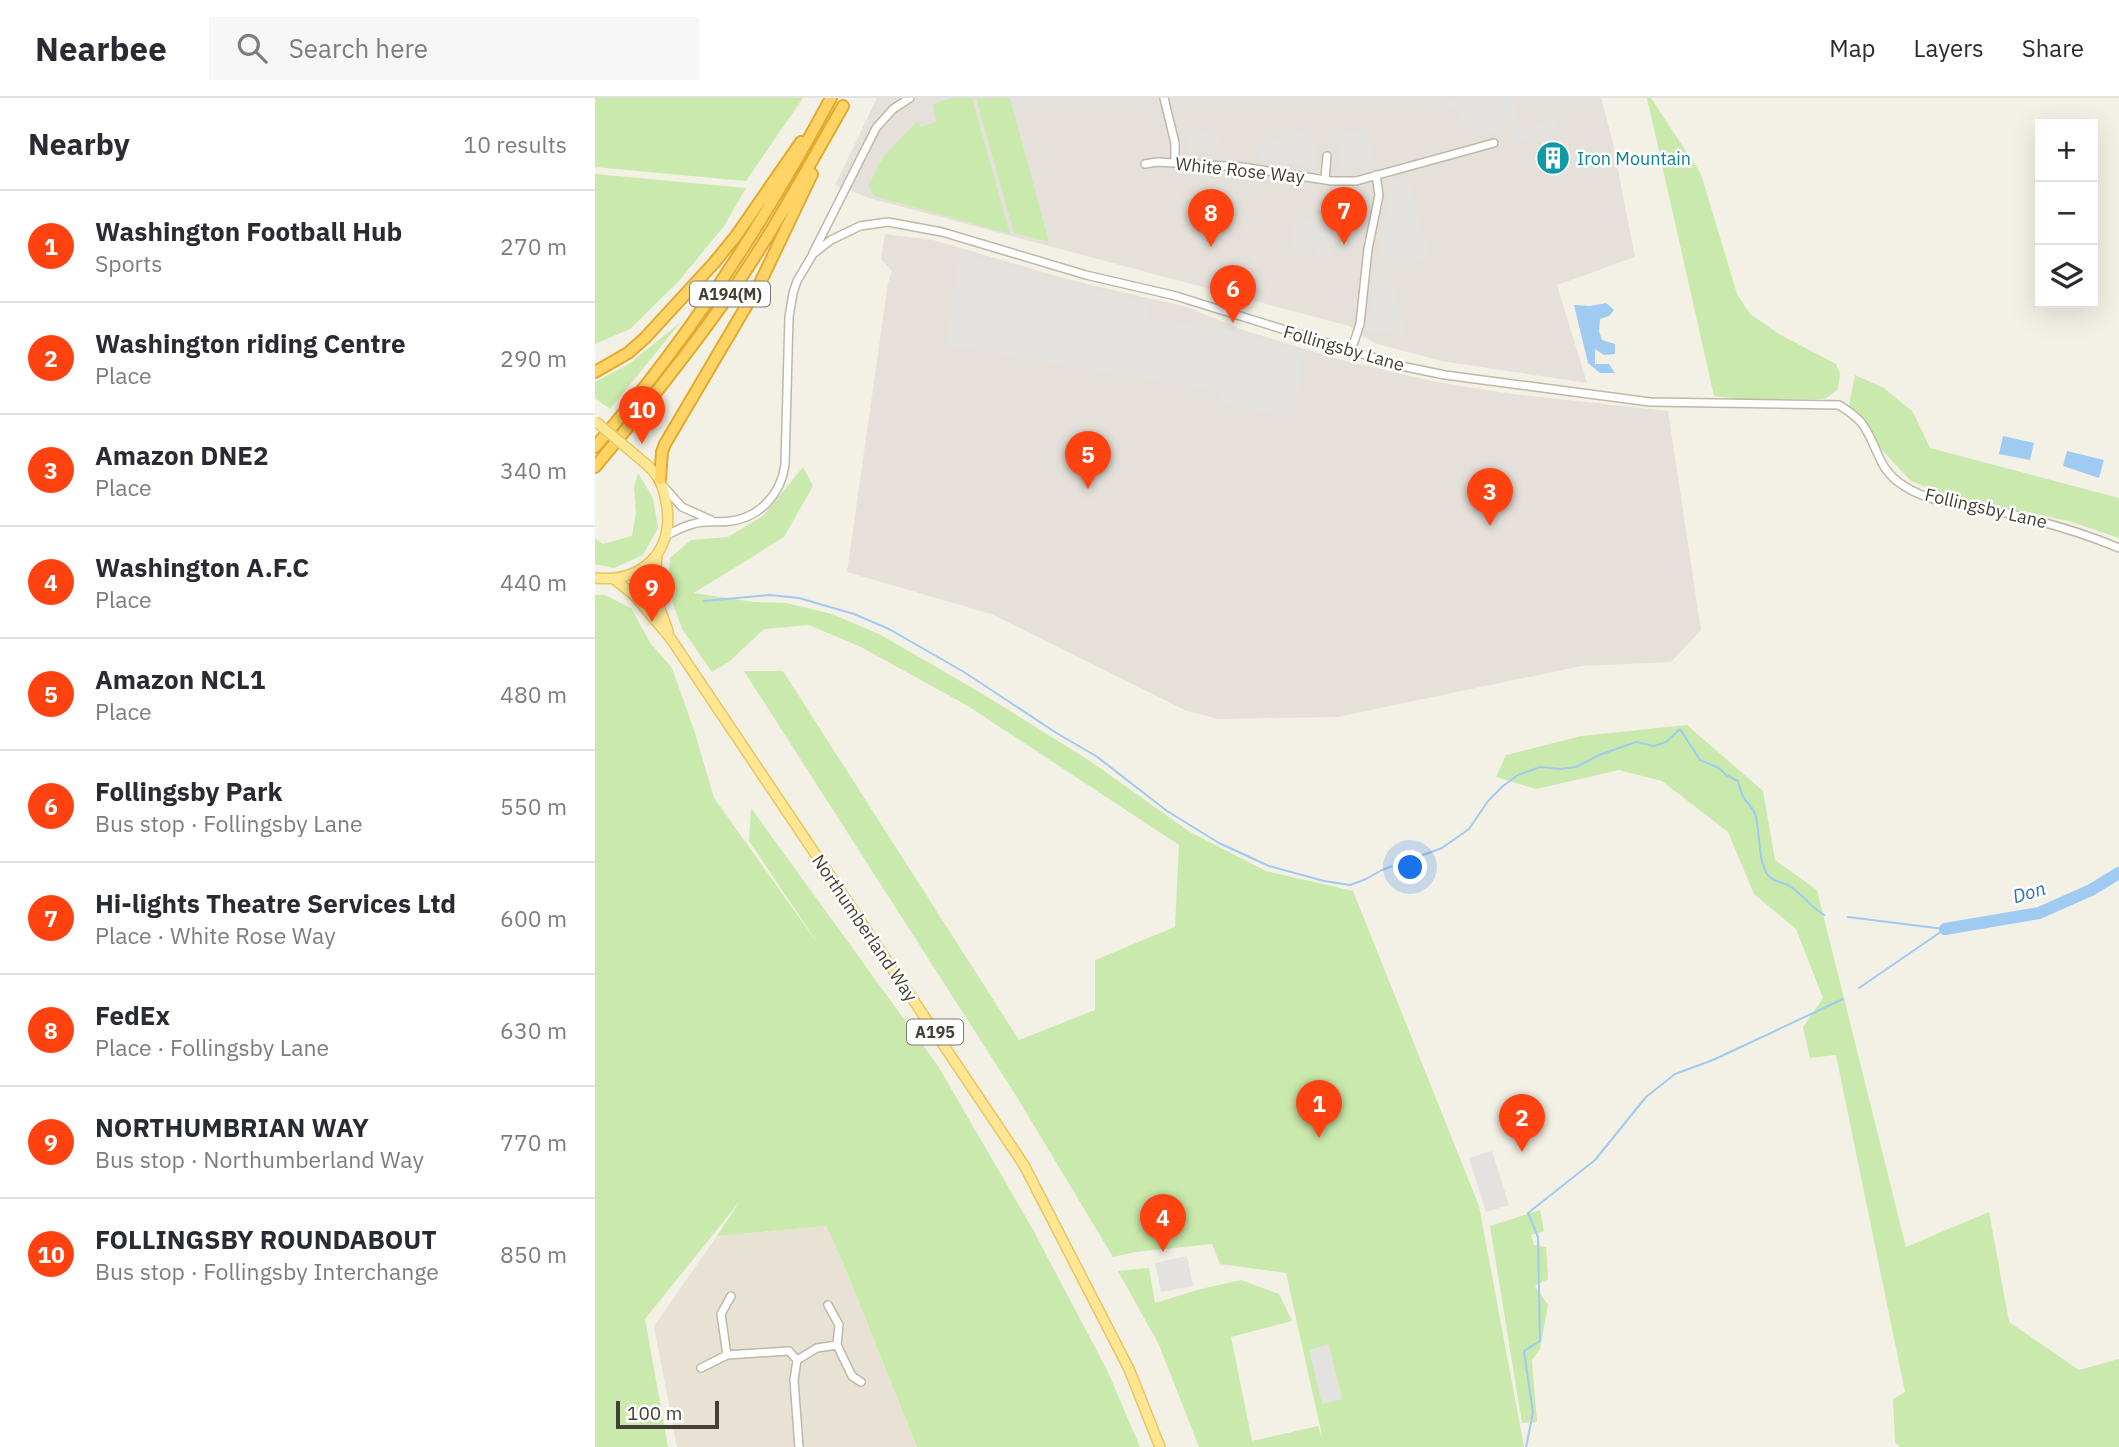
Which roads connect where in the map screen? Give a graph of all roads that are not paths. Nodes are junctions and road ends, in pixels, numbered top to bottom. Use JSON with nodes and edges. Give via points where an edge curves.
{"nodes":[{"id":1,"x":831,"y":98,"type":"edge"},
{"id":2,"x":910,"y":98,"type":"edge"},
{"id":3,"x":1164,"y":98,"type":"edge"},
{"id":4,"x":845,"y":102,"type":"edge"},
{"id":5,"x":1494,"y":143,"type":"dead end"},
{"id":6,"x":1327,"y":156,"type":"dead end"},
{"id":7,"x":1175,"y":163,"type":"junction"},
{"id":8,"x":1145,"y":164,"type":"dead end"},
{"id":9,"x":1376,"y":176,"type":"junction"},
{"id":10,"x":1325,"y":179,"type":"junction"},
{"id":11,"x":813,"y":254,"type":"junction"},
{"id":12,"x":1351,"y":351,"type":"junction"},
{"id":13,"x":595,"y":372,"type":"edge"},
{"id":14,"x":595,"y":421,"type":"edge"},
{"id":15,"x":595,"y":447,"type":"edge"},
{"id":16,"x":595,"y":467,"type":"edge"},
{"id":17,"x":662,"y":483,"type":"junction"},
{"id":18,"x":715,"y":521,"type":"junction"},
{"id":19,"x":667,"y":535,"type":"junction"},
{"id":20,"x":2119,"y":548,"type":"edge"},
{"id":21,"x":657,"y":555,"type":"junction"},
{"id":22,"x":595,"y":578,"type":"edge"},
{"id":23,"x":614,"y":579,"type":"junction"},
{"id":24,"x":671,"y":639,"type":"junction"},
{"id":25,"x":731,"y":1296,"type":"dead end"},
{"id":26,"x":828,"y":1305,"type":"dead end"},
{"id":27,"x":837,"y":1345,"type":"junction"},
{"id":28,"x":727,"y":1355,"type":"junction"},
{"id":29,"x":797,"y":1360,"type":"junction"},
{"id":30,"x":701,"y":1368,"type":"dead end"},
{"id":31,"x":861,"y":1382,"type":"dead end"},
{"id":32,"x":799,"y":1447,"type":"edge"},
{"id":33,"x":1160,"y":1447,"type":"edge"}],
"edges":[{"from":1,"to":13,"type":"highway","number":"A194(M)","via":[[714,263],[645,338]]},
{"from":1,"to":15,"type":"highway","number":"A194(M)","via":[[726,278]]},
{"from":2,"to":11,"type":"street","via":[[876,128]]},
{"from":3,"to":7,"type":"street"},
{"from":4,"to":16,"type":"highway","number":"A194(M)","via":[[738,283]]},
{"from":4,"to":17,"type":"highway","number":"A194(M)","via":[[761,281],[665,444]]},
{"from":5,"to":9,"type":"street","name":"White Rose Way"},
{"from":6,"to":10,"type":"street"},
{"from":7,"to":8,"type":"street","name":"White Rose Way"},
{"from":7,"to":10,"type":"street","name":"White Rose Way"},
{"from":9,"to":10,"type":"street","name":"White Rose Way","via":[[1356,181]]},
{"from":9,"to":12,"type":"street","via":[[1379,195],[1367,249],[1360,324]]},
{"from":11,"to":12,"type":"street","name":"Follingsby Lane","via":[[860,226],[901,223],[1176,296]]},
{"from":11,"to":18,"type":"street","name":"Follingsby Lane","via":[[797,281],[790,307],[784,476],[775,494],[754,513],[738,520]]},
{"from":12,"to":20,"type":"street","name":"Follingsby Lane","via":[[1445,375],[1650,402],[1839,405],[1864,426],[1878,459],[1906,488],[1943,502],[2087,534]]},
{"from":14,"to":17,"type":"main road","bridge":true},
{"from":17,"to":18,"type":"street","via":[[682,507]]},
{"from":17,"to":19,"type":"main road"},
{"from":18,"to":19,"type":"street","name":"Follingsby Lane","via":[[689,524]]},
{"from":19,"to":21,"type":"main road"},
{"from":21,"to":23,"type":"main road","via":[[635,572]]},
{"from":21,"to":24,"type":"main road","name":"Northumberland Way","number":"A195","via":[[654,592]]},
{"from":22,"to":23,"type":"main road"},
{"from":23,"to":24,"type":"main road","name":"Northumberland Way","number":"A195"},
{"from":24,"to":33,"type":"main road","name":"Northumberland Way","number":"A195","via":[[1024,1166],[1129,1370]]},
{"from":25,"to":28,"type":"street","via":[[717,1312]]},
{"from":26,"to":27,"type":"street","via":[[839,1325]]},
{"from":27,"to":29,"type":"street","via":[[817,1348]]},
{"from":27,"to":31,"type":"street","via":[[852,1376]]},
{"from":28,"to":29,"type":"street","via":[[789,1350]]},
{"from":28,"to":30,"type":"street"},
{"from":29,"to":32,"type":"street"}]}
